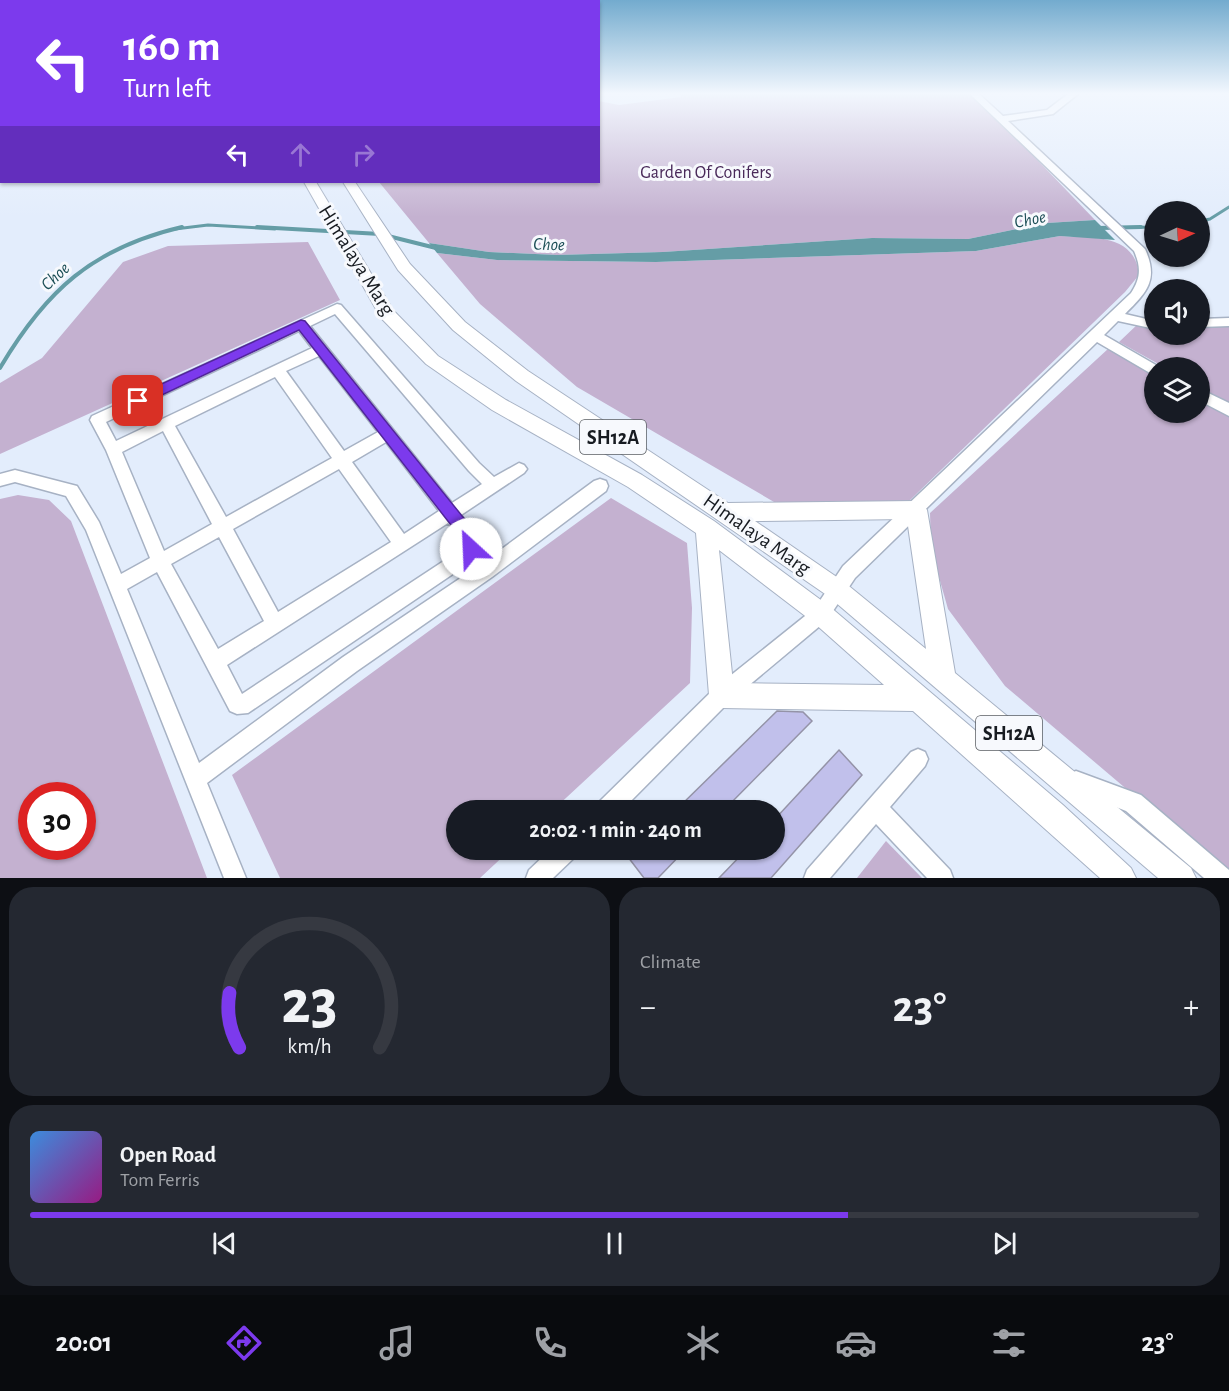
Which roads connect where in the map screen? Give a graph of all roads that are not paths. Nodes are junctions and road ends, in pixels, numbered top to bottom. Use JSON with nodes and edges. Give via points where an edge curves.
{"nodes":[{"id":1,"x":1016,"y":135,"type":"edge"},
{"id":2,"x":311,"y":183,"type":"edge"},
{"id":3,"x":350,"y":183,"type":"edge"},
{"id":4,"x":1114,"y":316,"type":"junction"},
{"id":5,"x":1229,"y":322,"type":"edge"},
{"id":6,"x":1144,"y":323,"type":"edge"},
{"id":7,"x":1210,"y":323,"type":"edge"},
{"id":8,"x":301,"y":324,"type":"junction"},
{"id":9,"x":1094,"y":335,"type":"junction"},
{"id":10,"x":321,"y":350,"type":"junction"},
{"id":11,"x":1144,"y":363,"type":"edge"},
{"id":12,"x":278,"y":370,"type":"junction"},
{"id":13,"x":1210,"y":400,"type":"edge"},
{"id":14,"x":1229,"y":410,"type":"edge"},
{"id":15,"x":167,"y":424,"type":"junction"},
{"id":16,"x":388,"y":434,"type":"junction"},
{"id":17,"x":113,"y":449,"type":"junction"},
{"id":18,"x":342,"y":460,"type":"junction"},
{"id":19,"x":519,"y":469,"type":"dead end"},
{"id":20,"x":0,"y":480,"type":"edge"},
{"id":21,"x":493,"y":485,"type":"junction"},
{"id":22,"x":600,"y":486,"type":"dead end"},
{"id":23,"x":916,"y":510,"type":"junction"},
{"id":24,"x":450,"y":512,"type":"junction"},
{"id":25,"x":725,"y":512,"type":"junction"},
{"id":26,"x":222,"y":526,"type":"junction"},
{"id":27,"x":706,"y":528,"type":"junction"},
{"id":28,"x":402,"y":543,"type":"junction"},
{"id":29,"x":159,"y":560,"type":"junction"},
{"id":30,"x":118,"y":585,"type":"junction"},
{"id":31,"x":836,"y":589,"type":"junction"},
{"id":32,"x":821,"y":614,"type":"junction"},
{"id":33,"x":275,"y":624,"type":"junction"},
{"id":34,"x":215,"y":662,"type":"junction"},
{"id":35,"x":943,"y":677,"type":"junction"},
{"id":36,"x":722,"y":695,"type":"junction"},
{"id":37,"x":917,"y":698,"type":"junction"},
{"id":38,"x":918,"y":759,"type":"dead end"},
{"id":39,"x":1059,"y":775,"type":"junction"},
{"id":40,"x":196,"y":778,"type":"junction"},
{"id":41,"x":617,"y":800,"type":"edge"},
{"id":42,"x":876,"y":808,"type":"junction"},
{"id":43,"x":556,"y":860,"type":"edge"},
{"id":44,"x":235,"y":878,"type":"edge"},
{"id":45,"x":537,"y":878,"type":"edge"},
{"id":46,"x":815,"y":878,"type":"edge"},
{"id":47,"x":942,"y":878,"type":"edge"},
{"id":48,"x":1121,"y":878,"type":"edge"},
{"id":49,"x":1181,"y":878,"type":"edge"},
{"id":50,"x":1221,"y":878,"type":"edge"}],
"edges":[{"from":1,"to":4,"type":"street","via":[[1139,249],[1146,265],[1146,279],[1136,296]]},
{"from":2,"to":27,"type":"main road","name":"Himalaya Marg","number":"SH12A","via":[[387,314],[432,360],[499,405],[634,481]]},
{"from":3,"to":25,"type":"main road","name":"Himalaya Marg","number":"SH12A","via":[[404,267],[459,326],[522,376]]},
{"from":4,"to":6,"type":"street"},
{"from":4,"to":9,"type":"street"},
{"from":5,"to":7,"type":"street"},
{"from":8,"to":10,"type":"street"},
{"from":8,"to":17,"type":"street","via":[[97,420]]},
{"from":8,"to":21,"type":"street","via":[[337,308]]},
{"from":9,"to":11,"type":"street"},
{"from":9,"to":23,"type":"street"},
{"from":10,"to":12,"type":"street"},
{"from":10,"to":16,"type":"street"},
{"from":12,"to":15,"type":"street"},
{"from":12,"to":18,"type":"street"},
{"from":13,"to":14,"type":"street"},
{"from":15,"to":17,"type":"street"},
{"from":15,"to":26,"type":"street"},
{"from":16,"to":18,"type":"street"},
{"from":16,"to":24,"type":"street"},
{"from":17,"to":29,"type":"street"},
{"from":18,"to":26,"type":"street"},
{"from":18,"to":28,"type":"street"},
{"from":19,"to":21,"type":"street"},
{"from":20,"to":30,"type":"street","via":[[15,476],[70,491],[93,527]]},
{"from":21,"to":24,"type":"street"},
{"from":22,"to":40,"type":"street"},
{"from":23,"to":25,"type":"main road"},
{"from":23,"to":31,"type":"street"},
{"from":23,"to":35,"type":"main road"},
{"from":24,"to":28,"type":"street"},
{"from":24,"to":34,"type":"street","via":[[473,542],[469,554],[256,699],[237,704]]},
{"from":25,"to":31,"type":"main road","name":"Himalaya Marg","number":"SH12A"},
{"from":26,"to":29,"type":"street"},
{"from":26,"to":33,"type":"street"},
{"from":27,"to":32,"type":"main road","name":"Himalaya Marg","number":"SH12A"},
{"from":27,"to":36,"type":"main road"},
{"from":28,"to":33,"type":"street"},
{"from":29,"to":30,"type":"street"},
{"from":29,"to":34,"type":"street"},
{"from":30,"to":40,"type":"street"},
{"from":31,"to":32,"type":"street"},
{"from":31,"to":35,"type":"main road","name":"Himalaya Marg","number":"SH12A"},
{"from":32,"to":36,"type":"street"},
{"from":32,"to":37,"type":"main road","name":"Himalaya Marg","number":"SH12A"},
{"from":33,"to":34,"type":"street"},
{"from":35,"to":39,"type":"main road","name":"Himalaya Marg","number":"SH12A"},
{"from":36,"to":37,"type":"main road"},
{"from":36,"to":41,"type":"street"},
{"from":37,"to":48,"type":"main road","name":"Himalaya Marg","number":"SH12A"},
{"from":38,"to":42,"type":"street"},
{"from":39,"to":49,"type":"main road","name":"Himalaya Marg","number":"SH12A"},
{"from":39,"to":50,"type":"street","via":[[1133,803]]},
{"from":40,"to":44,"type":"street"},
{"from":42,"to":46,"type":"street"},
{"from":42,"to":47,"type":"street"},
{"from":43,"to":45,"type":"street"}]}
